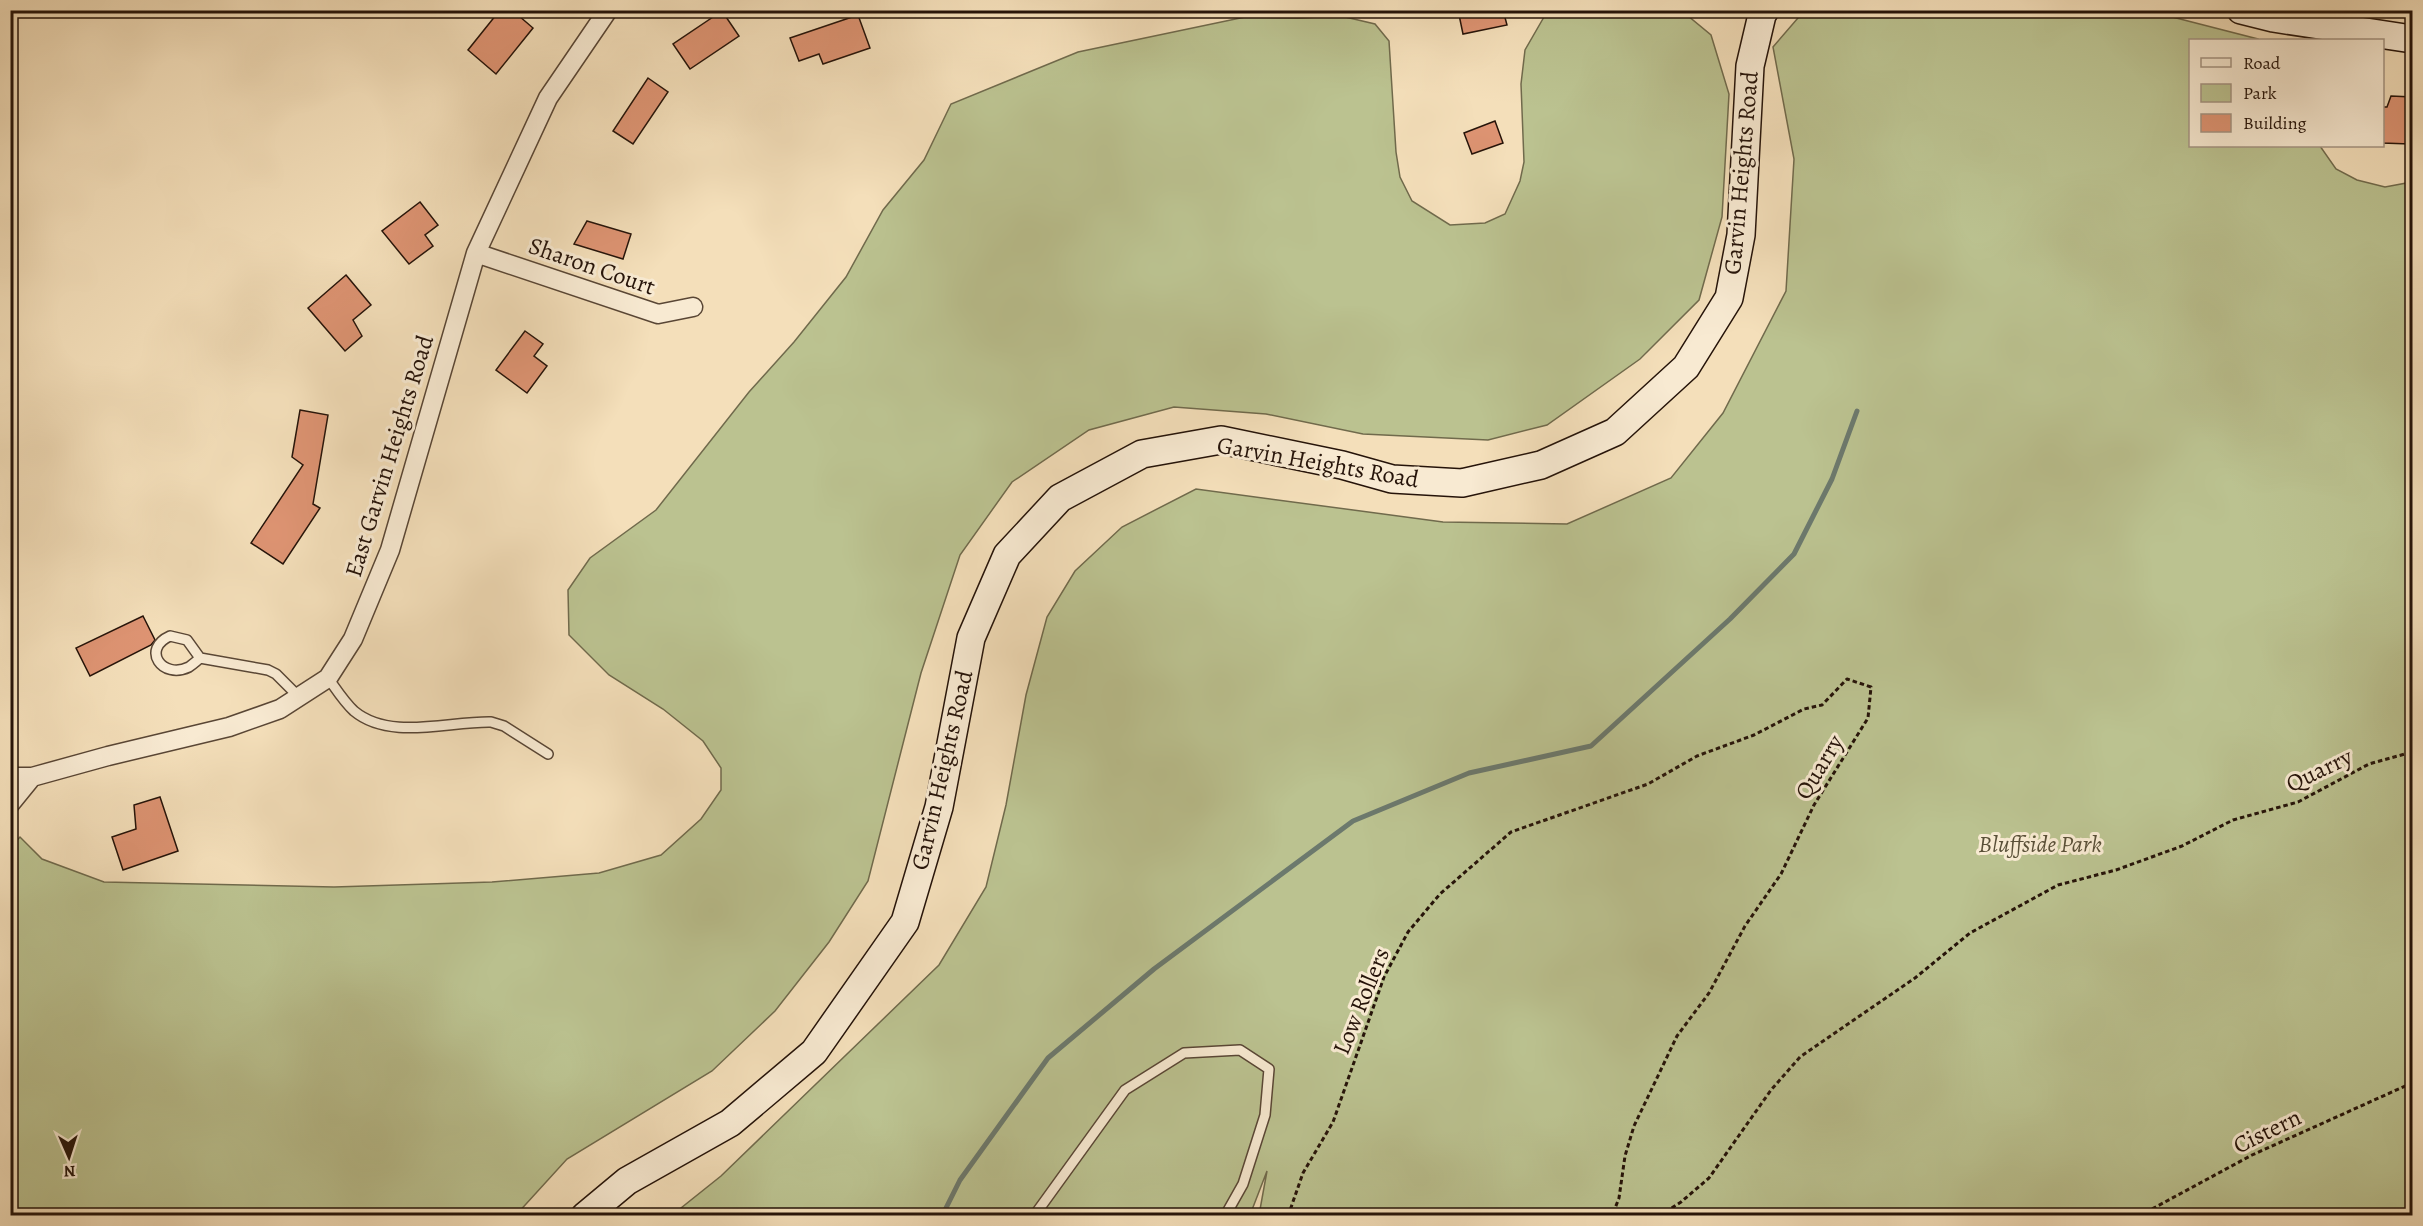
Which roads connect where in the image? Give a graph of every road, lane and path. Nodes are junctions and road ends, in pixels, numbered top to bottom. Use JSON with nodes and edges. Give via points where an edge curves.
{"nodes":[{"id":1,"x":608,"y":10,"type":"edge"},
{"id":2,"x":2241,"y":10,"type":"edge"},
{"id":3,"x":1761,"y":12,"type":"edge"},
{"id":4,"x":2412,"y":39,"type":"edge"},
{"id":5,"x":476,"y":252,"type":"junction"},
{"id":6,"x":693,"y":307,"type":"dead end"},
{"id":7,"x":200,"y":658,"type":"junction"},
{"id":8,"x":328,"y":678,"type":"junction"},
{"id":9,"x":299,"y":696,"type":"junction"},
{"id":10,"x":2412,"y":752,"type":"edge"},
{"id":11,"x":548,"y":754,"type":"dead end"},
{"id":12,"x":10,"y":777,"type":"edge"},
{"id":13,"x":32,"y":777,"type":"junction"},
{"id":14,"x":10,"y":804,"type":"edge"},
{"id":15,"x":1511,"y":832,"type":"joint"},
{"id":16,"x":2412,"y":1083,"type":"edge"},
{"id":17,"x":585,"y":1215,"type":"edge"},
{"id":18,"x":1034,"y":1215,"type":"edge"},
{"id":19,"x":1225,"y":1215,"type":"edge"},
{"id":20,"x":1288,"y":1215,"type":"edge"},
{"id":21,"x":1612,"y":1215,"type":"edge"},
{"id":22,"x":1659,"y":1215,"type":"edge"},
{"id":23,"x":2139,"y":1215,"type":"edge"},
{"id":24,"x":2378,"y":1215,"type":"edge"},
{"id":25,"x":2409,"y":1215,"type":"edge"}],
"edges":[{"from":1,"to":5,"type":"street","name":"East Garvin Heights Road","via":[[549,98]]},
{"from":2,"to":4,"type":"main road"},
{"from":3,"to":17,"type":"main road","name":"Garvin Heights Road","via":[[1750,66],[1741,235],[1729,298],[1686,367],[1616,432],[1541,465],[1462,483],[1392,479],[1221,440],[1142,454],[1060,498],[1007,555],[971,638],[939,807],[905,922],[814,1052],[730,1123],[627,1181]]},
{"from":5,"to":6,"type":"street","name":"Sharon Court","via":[[658,314]]},
{"from":5,"to":8,"type":"street","name":"East Garvin Heights Road","via":[[390,550],[353,639]]},
{"from":7,"to":7,"type":"lane","via":[[187,639],[178,637],[162,640],[156,650],[157,661],[171,670],[188,667]]},
{"from":7,"to":9,"type":"lane","via":[[267,670]]},
{"from":8,"to":9,"type":"street","name":"East Garvin Heights Road"},
{"from":8,"to":11,"type":"lane","via":[[354,710],[374,723],[407,727],[491,722]]},
{"from":9,"to":13,"type":"street","name":"East Garvin Heights Road","via":[[280,709],[229,727]]},
{"from":10,"to":22,"type":"path","name":"Quarry","via":[[2369,764],[2298,802],[2233,820],[2182,846],[2116,870],[2058,885],[1970,933],[1915,978],[1800,1058],[1771,1090],[1709,1178]]},
{"from":12,"to":13,"type":"street","name":"East Garvin Heights Road"},
{"from":13,"to":14,"type":"street"},
{"from":15,"to":20,"type":"path","name":"Low Rollers","via":[[1440,894],[1408,932],[1384,977],[1333,1122],[1303,1173]]},
{"from":15,"to":21,"type":"path","name":"Quarry","via":[[1648,784],[1697,756],[1754,735],[1804,709],[1822,705],[1847,679],[1871,687],[1868,718],[1814,805],[1781,874],[1744,926],[1709,993],[1672,1046],[1634,1126]]},
{"from":16,"to":23,"type":"path","name":"Cistern","via":[[2252,1155]]},
{"from":18,"to":19,"type":"lane","via":[[1125,1090],[1184,1053],[1240,1050],[1269,1069],[1265,1115],[1243,1184]]},
{"from":24,"to":25,"type":"path"}]}
